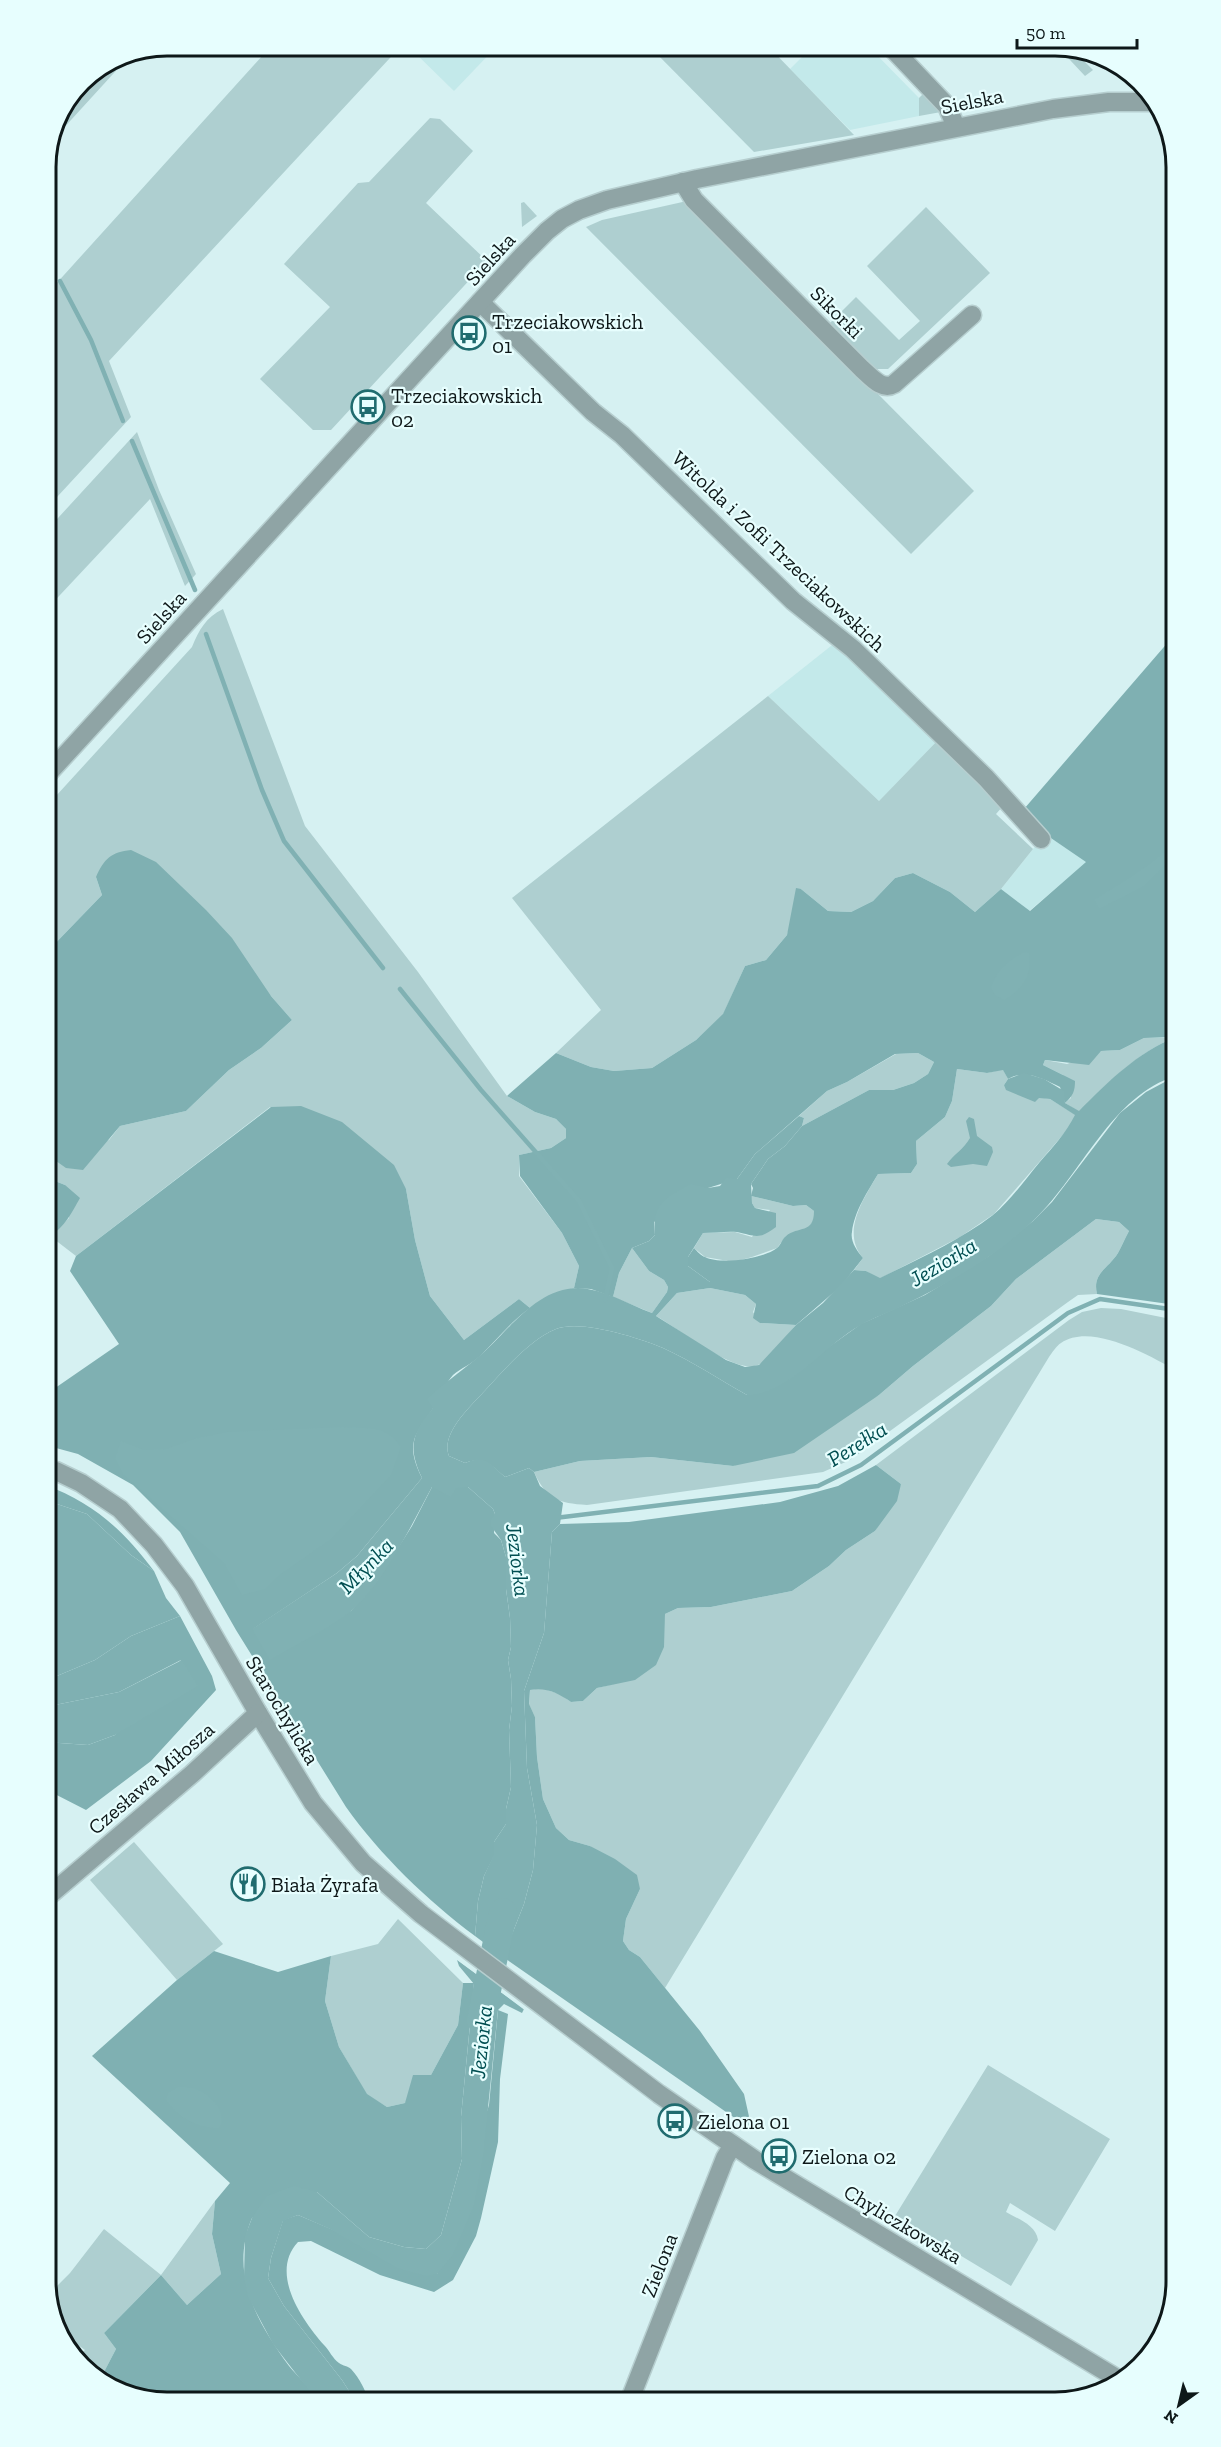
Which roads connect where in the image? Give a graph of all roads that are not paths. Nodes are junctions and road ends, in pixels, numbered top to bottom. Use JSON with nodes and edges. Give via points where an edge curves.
{"nodes":[{"id":1,"x":899,"y":56,"type":"edge"},
{"id":2,"x":1145,"y":102,"type":"edge"},
{"id":3,"x":956,"y":127,"type":"junction"},
{"id":4,"x":683,"y":182,"type":"junction"},
{"id":5,"x":480,"y":302,"type":"junction"},
{"id":6,"x":972,"y":315,"type":"dead end"},
{"id":7,"x":56,"y":765,"type":"edge"},
{"id":8,"x":1041,"y":839,"type":"dead end"},
{"id":9,"x":56,"y":1471,"type":"edge"},
{"id":10,"x":258,"y":1713,"type":"junction"},
{"id":11,"x":56,"y":1890,"type":"edge"},
{"id":12,"x":495,"y":1971,"type":"joint"},
{"id":13,"x":733,"y":2145,"type":"junction"},
{"id":14,"x":1112,"y":2376,"type":"edge"},
{"id":15,"x":633,"y":2392,"type":"edge"}],
"edges":[{"from":1,"to":3,"type":"street","via":[[947,106]]},
{"from":2,"to":3,"type":"street","name":"Sielska","via":[[1078,105]]},
{"from":3,"to":4,"type":"street","name":"Sielska"},
{"from":4,"to":5,"type":"street","name":"Sielska","via":[[607,200],[569,215],[547,231]]},
{"from":4,"to":6,"type":"street","name":"Sikorki","via":[[694,200],[862,369],[884,386],[894,384]]},
{"from":5,"to":7,"type":"street","name":"Sielska"},
{"from":5,"to":8,"type":"street","name":"Witolda i Zofii Trzeciakowskich","via":[[792,601],[853,649],[986,778]]},
{"from":9,"to":10,"type":"street","name":"Starochylicka","via":[[120,1509],[138,1526],[185,1586]]},
{"from":10,"to":11,"type":"street","name":"Czesława Miłosza"},
{"from":10,"to":12,"type":"street","name":"Starochylicka","via":[[313,1803],[363,1863]]},
{"from":12,"to":13,"type":"street","name":"Chyliczkowska"},
{"from":13,"to":14,"type":"street","name":"Chyliczkowska"},
{"from":13,"to":15,"type":"street","name":"Zielona"}]}
